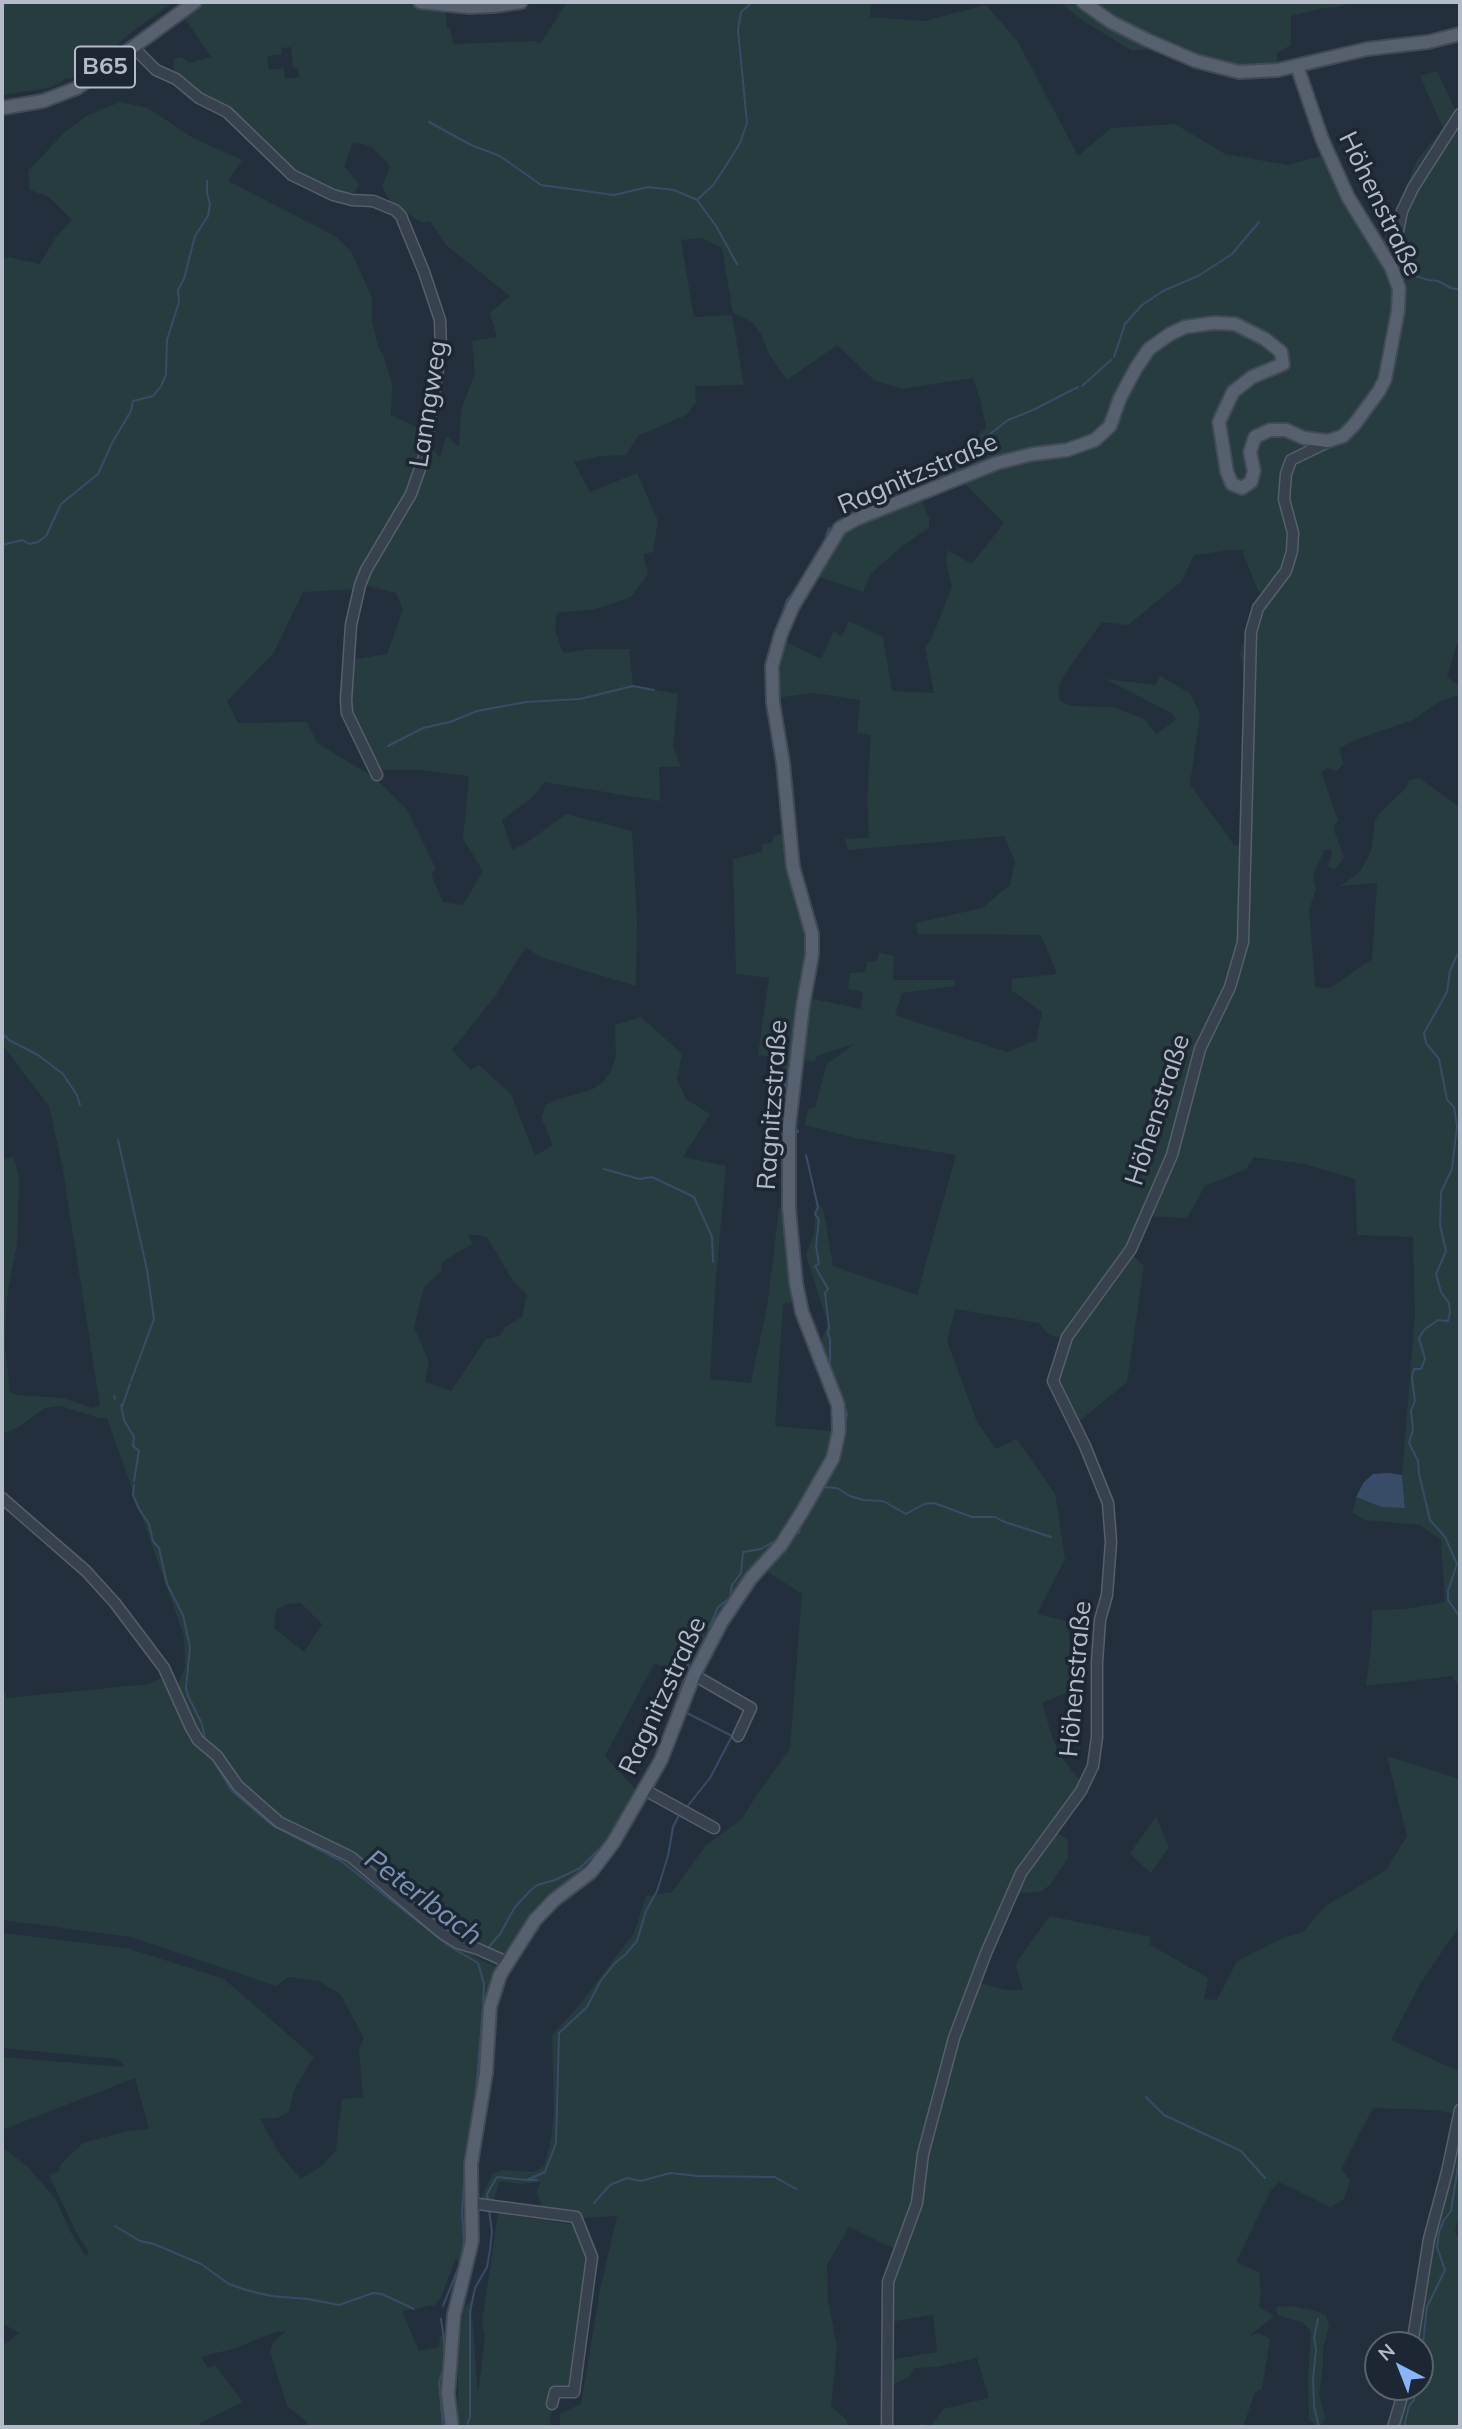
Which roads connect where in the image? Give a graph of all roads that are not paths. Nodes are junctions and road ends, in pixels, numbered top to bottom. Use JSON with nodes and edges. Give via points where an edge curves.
{"nodes":[{"id":1,"x":195,"y":2,"type":"edge"},
{"id":2,"x":420,"y":2,"type":"edge"},
{"id":3,"x":521,"y":2,"type":"edge"},
{"id":4,"x":1083,"y":2,"type":"edge"},
{"id":5,"x":1460,"y":34,"type":"edge"},
{"id":6,"x":132,"y":47,"type":"junction"},
{"id":7,"x":1297,"y":66,"type":"junction"},
{"id":8,"x":2,"y":108,"type":"edge"},
{"id":9,"x":1460,"y":114,"type":"edge"},
{"id":10,"x":1391,"y":267,"type":"junction"},
{"id":11,"x":1328,"y":441,"type":"junction"},
{"id":12,"x":377,"y":775,"type":"dead end"},
{"id":13,"x":2,"y":1498,"type":"edge"},
{"id":14,"x":694,"y":1675,"type":"junction"},
{"id":15,"x":738,"y":1736,"type":"dead end"},
{"id":16,"x":645,"y":1790,"type":"junction"},
{"id":17,"x":713,"y":1828,"type":"dead end"},
{"id":18,"x":507,"y":1962,"type":"junction"},
{"id":19,"x":1460,"y":2110,"type":"edge"},
{"id":20,"x":477,"y":2204,"type":"junction"},
{"id":21,"x":1414,"y":2331,"type":"edge"},
{"id":22,"x":1401,"y":2401,"type":"edge"},
{"id":23,"x":551,"y":2404,"type":"dead end"},
{"id":24,"x":452,"y":2427,"type":"edge"},
{"id":25,"x":887,"y":2427,"type":"edge"},
{"id":26,"x":1393,"y":2427,"type":"edge"}],
"edges":[{"from":1,"to":6,"type":"main road","number":"B65"},
{"from":2,"to":3,"type":"main road","via":[[469,7]]},
{"from":4,"to":7,"type":"main road","via":[[1117,26],[1209,66],[1250,72]]},
{"from":5,"to":7,"type":"main road"},
{"from":6,"to":8,"type":"main road","number":"B65","via":[[65,93]]},
{"from":6,"to":12,"type":"street","name":"Lanngweg","via":[[156,70],[227,111],[292,175],[333,195],[396,210],[424,272],[440,320],[441,350],[424,457],[411,494],[366,570],[351,625],[347,713]]},
{"from":7,"to":10,"type":"main road","name":"Höhenstraße","via":[[1348,197]]},
{"from":9,"to":10,"type":"street","via":[[1402,211]]},
{"from":10,"to":11,"type":"main road","name":"Höhenstraße","via":[[1399,288],[1398,311],[1385,379],[1354,425],[1343,436]]},
{"from":11,"to":14,"type":"main road","name":"Ragnitzstraße","via":[[1270,430],[1255,437],[1250,452],[1251,482],[1242,488],[1232,484],[1219,422],[1233,393],[1252,377],[1283,363],[1281,352],[1235,324],[1185,327],[1149,349],[1120,398],[1110,426],[1095,440],[997,463],[856,519],[831,540],[793,606],[772,666],[773,703],[793,867],[812,934],[812,955],[789,1126],[789,1209],[802,1312],[838,1405],[839,1431],[833,1458],[802,1512],[721,1623]]},
{"from":11,"to":25,"type":"street","name":"Höhenstraße","via":[[1291,460],[1284,499],[1293,533],[1292,551],[1286,571],[1258,608],[1251,632],[1243,942],[1230,987],[1200,1049],[1172,1155],[1131,1249],[1067,1337],[1053,1381],[1108,1503],[1111,1542],[1100,1620],[1093,1766],[1081,1791],[1021,1873],[954,2038],[923,2154],[917,2203],[888,2282]]},
{"from":13,"to":18,"type":"street","via":[[86,1571],[115,1603],[164,1668],[198,1740],[217,1756],[238,1786],[279,1822],[351,1857],[443,1934]]},
{"from":14,"to":15,"type":"street","via":[[751,1708]]},
{"from":14,"to":16,"type":"main road","name":"Ragnitzstraße"},
{"from":16,"to":17,"type":"street"},
{"from":16,"to":18,"type":"main road","name":"Ragnitzstraße","via":[[604,1858],[554,1899]]},
{"from":18,"to":20,"type":"main road","name":"Ragnitzstraße","via":[[490,2007],[486,2073],[471,2164]]},
{"from":19,"to":21,"type":"street","via":[[1429,2239]]},
{"from":20,"to":23,"type":"street","via":[[576,2217],[592,2257],[573,2392],[555,2392]]},
{"from":20,"to":24,"type":"main road","name":"Ragnitzstraße","via":[[452,2334],[448,2394]]},
{"from":22,"to":26,"type":"street"}]}
